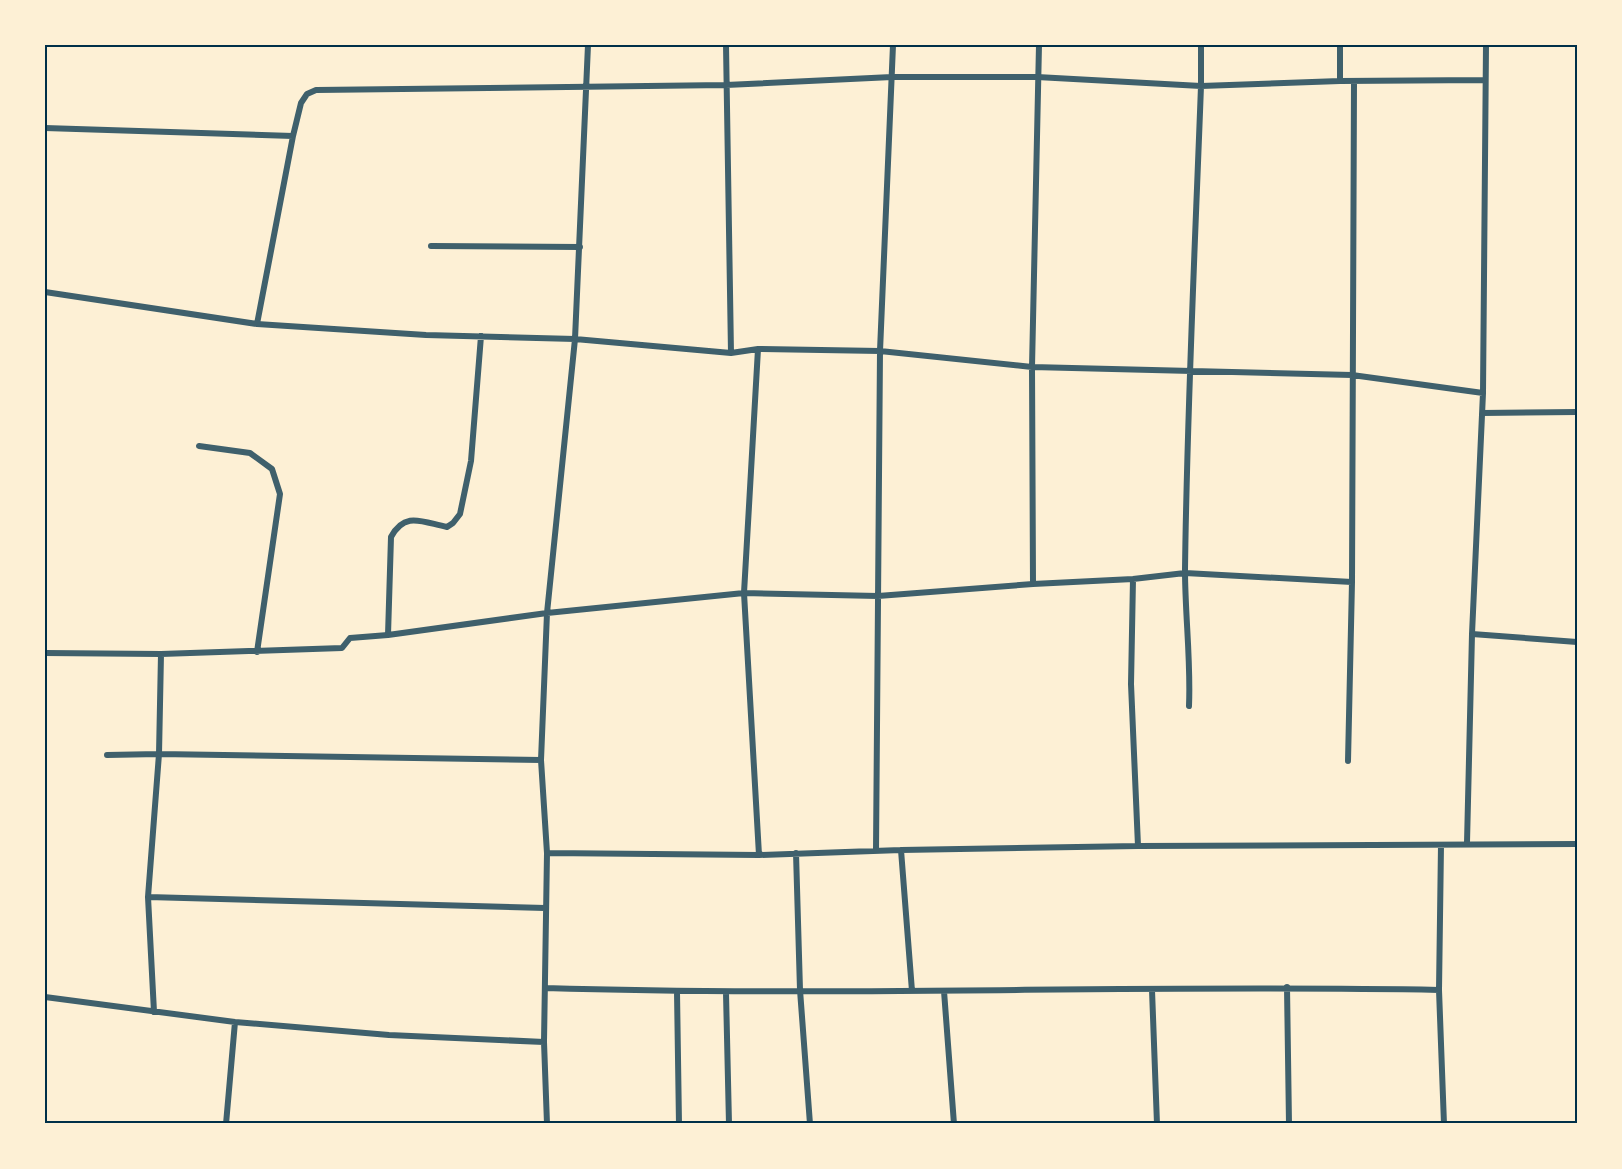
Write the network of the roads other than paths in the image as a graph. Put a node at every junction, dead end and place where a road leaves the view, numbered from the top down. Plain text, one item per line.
1 (588, 45) edge
2 (726, 45) edge
3 (893, 45) edge
4 (1039, 45) edge
5 (1201, 45) edge
6 (1340, 45) edge
7 (1486, 45) edge
8 (892, 77) junction
9 (1037, 77) junction
10 (1485, 80) junction
11 (1340, 81) junction
12 (1354, 81) junction
13 (726, 85) junction
14 (1201, 86) junction
15 (587, 87) junction
16 (45, 128) edge
17 (293, 136) junction
18 (431, 246) dead end
19 (580, 247) junction
20 (45, 292) edge
21 (257, 324) junction
22 (481, 336) junction
23 (575, 339) junction
24 (758, 349) junction
25 (880, 351) junction
26 (731, 353) junction
27 (1032, 367) junction
28 (1190, 370) junction
29 (1352, 375) junction
30 (1483, 393) junction
31 (1577, 412) edge
32 (1482, 413) junction
33 (199, 446) dead end
34 (1185, 573) junction
35 (1133, 579) junction
36 (1352, 582) junction
37 (1033, 584) junction
38 (744, 593) junction
39 (878, 596) junction
40 (547, 612) junction
41 (1472, 634) junction
42 (388, 635) junction
43 (1577, 642) edge
44 (257, 652) junction
45 (45, 653) edge
46 (161, 654) junction
47 (1189, 706) dead end
48 (159, 754) junction
49 (107, 755) dead end
50 (541, 760) junction
51 (1348, 761) dead end
52 (1467, 843) junction
53 (1577, 844) edge
54 (1441, 845) junction
55 (1138, 846) junction
56 (901, 850) junction
57 (876, 851) junction
58 (547, 853) junction
59 (796, 853) junction
60 (759, 855) junction
61 (148, 897) junction
62 (545, 908) junction
63 (1287, 987) junction
64 (545, 988) junction
65 (800, 990) junction
66 (1152, 990) junction
67 (1439, 990) junction
68 (912, 991) junction
69 (944, 991) junction
70 (677, 992) junction
71 (726, 993) junction
72 (45, 997) edge
73 (154, 1012) junction
74 (235, 1022) junction
75 (544, 1042) junction
76 (226, 1124) edge
77 (547, 1124) edge
78 (679, 1124) edge
79 (729, 1124) edge
80 (810, 1124) edge
81 (954, 1124) edge
82 (1157, 1124) edge
83 (1290, 1124) edge
84 (1444, 1124) edge

1 - 15 street
2 - 13 street
3 - 8 street
4 - 9 street
5 - 14 street
6 - 11 street
7 - 10 street
8 - 9 street
8 - 13 street
8 - 25 street
9 - 14 street
9 - 27 street
10 - 12 street
10 - 30 street
11 - 12 street
11 - 14 street
12 - 29 street
13 - 15 street
13 - 26 street
14 - 28 street
15 - 17 street
15 - 19 street
16 - 17 street
17 - 21 street
18 - 19 street
19 - 23 street
20 - 21 street
21 - 22 street
22 - 23 street
22 - 42 street
23 - 26 street
23 - 40 street
24 - 25 street
24 - 26 street
24 - 38 street
25 - 27 street
25 - 39 street
27 - 28 street
27 - 37 street
28 - 29 street
28 - 34 street
29 - 30 street
29 - 36 street
30 - 32 street
31 - 32 street
32 - 41 street
33 - 44 street
34 - 35 street
34 - 36 street
34 - 47 street
35 - 37 street
35 - 55 street
36 - 51 street
37 - 39 street
38 - 39 street
38 - 40 street
38 - 60 street
39 - 57 street
40 - 42 street
40 - 50 street
41 - 43 street
41 - 52 street
42 - 44 street
44 - 46 street
45 - 46 street
46 - 48 street
48 - 49 street
48 - 50 street
48 - 61 street
50 - 58 street
52 - 53 street
52 - 54 street
54 - 55 street
54 - 67 street
55 - 56 street
56 - 57 street
56 - 68 street
57 - 59 street
58 - 60 street
58 - 62 street
59 - 60 street
59 - 65 street
61 - 62 street
61 - 73 street
62 - 64 street
63 - 66 street
63 - 67 street
63 - 83 street
64 - 70 street
64 - 75 street
65 - 68 street
65 - 71 street
65 - 80 street
66 - 69 street
66 - 82 street
67 - 84 street
68 - 69 street
69 - 81 street
70 - 71 street
70 - 78 street
71 - 79 street
72 - 73 street
73 - 74 street
74 - 75 street
74 - 76 street
75 - 77 street

